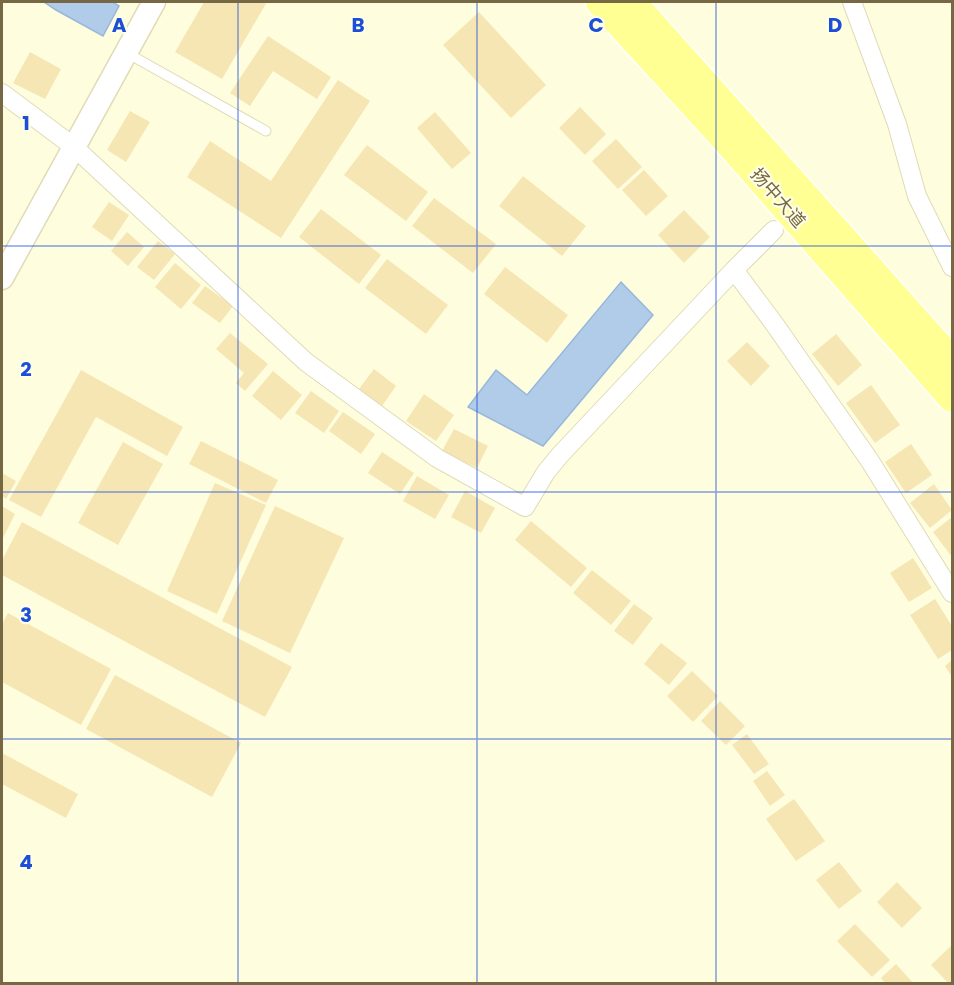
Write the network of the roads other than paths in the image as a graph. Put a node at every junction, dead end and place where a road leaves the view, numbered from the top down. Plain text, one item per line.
1 (154, 2) edge
2 (600, 2) edge
3 (632, 2) edge
4 (852, 2) edge
5 (126, 52) junction
6 (2, 93) edge
7 (266, 131) dead end
8 (74, 147) junction
9 (774, 230) dead end
10 (952, 267) edge
11 (734, 270) junction
12 (2, 278) edge
13 (945, 358) edge
14 (952, 398) edge
15 (952, 593) edge

1 - 5 street
2 - 13 main road, 扬中大道
3 - 13 main road, 扬中大道
4 - 10 street
5 - 7 lane
5 - 8 street
6 - 8 street
8 - 11 street
8 - 12 street
9 - 11 street
11 - 15 street
13 - 14 main road, 扬中大道

